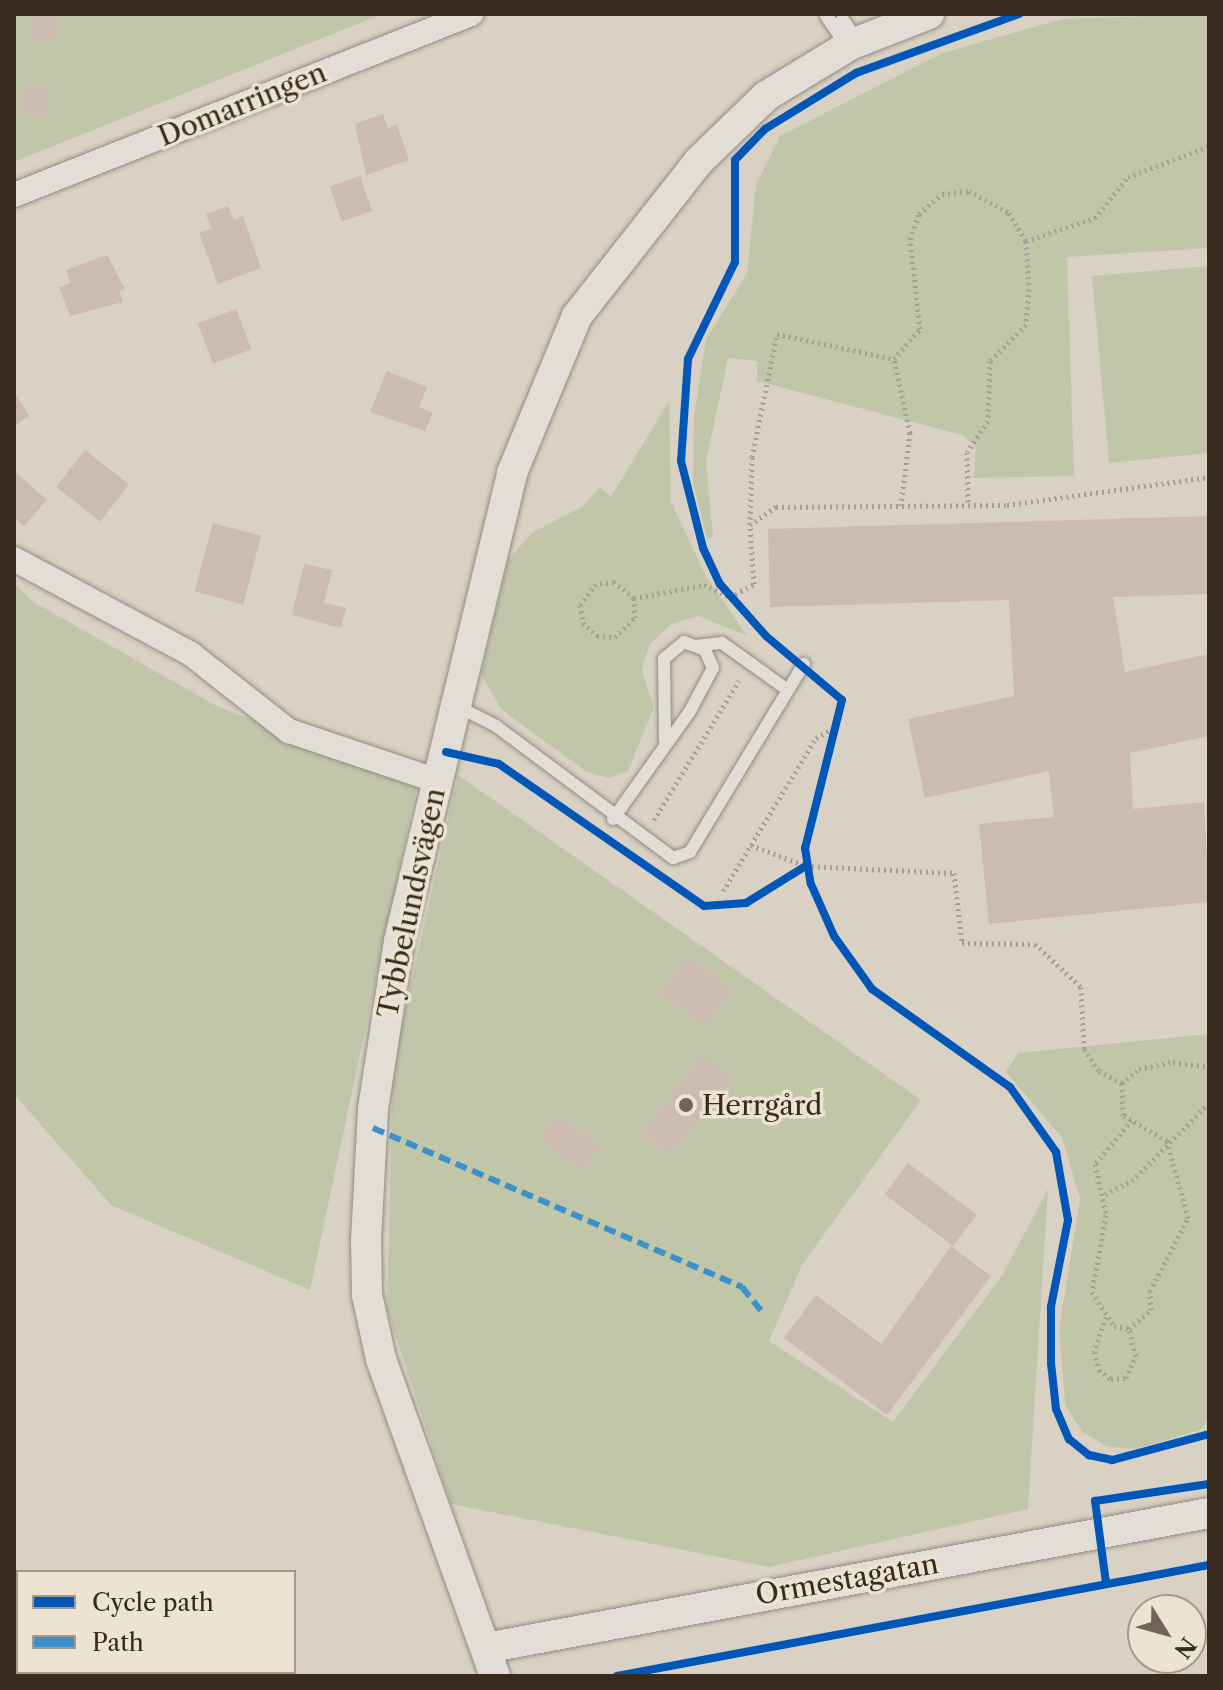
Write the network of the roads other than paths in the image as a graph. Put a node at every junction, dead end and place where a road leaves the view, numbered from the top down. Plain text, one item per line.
1 (471, 14) edge
2 (832, 14) edge
3 (929, 14) edge
4 (852, 44) junction
5 (14, 195) edge
6 (14, 559) edge
7 (696, 646) junction
8 (804, 664) dead end
9 (788, 690) junction
10 (459, 707) junction
11 (665, 741) junction
12 (438, 781) junction
13 (613, 819) junction
14 (1209, 1513) edge
15 (490, 1662) edge

1 - 5 street, Domarringen
2 - 4 street
3 - 4 street, Tybbelundsvägen
4 - 10 street, Tybbelundsvägen
6 - 12 street
7 - 9 lane
7 - 11 lane
7 - 11 lane
8 - 9 lane
9 - 13 lane
10 - 12 street, Tybbelundsvägen
10 - 13 lane
11 - 13 lane
12 - 15 street, Tybbelundsvägen
14 - 15 street, Ormestagatan

